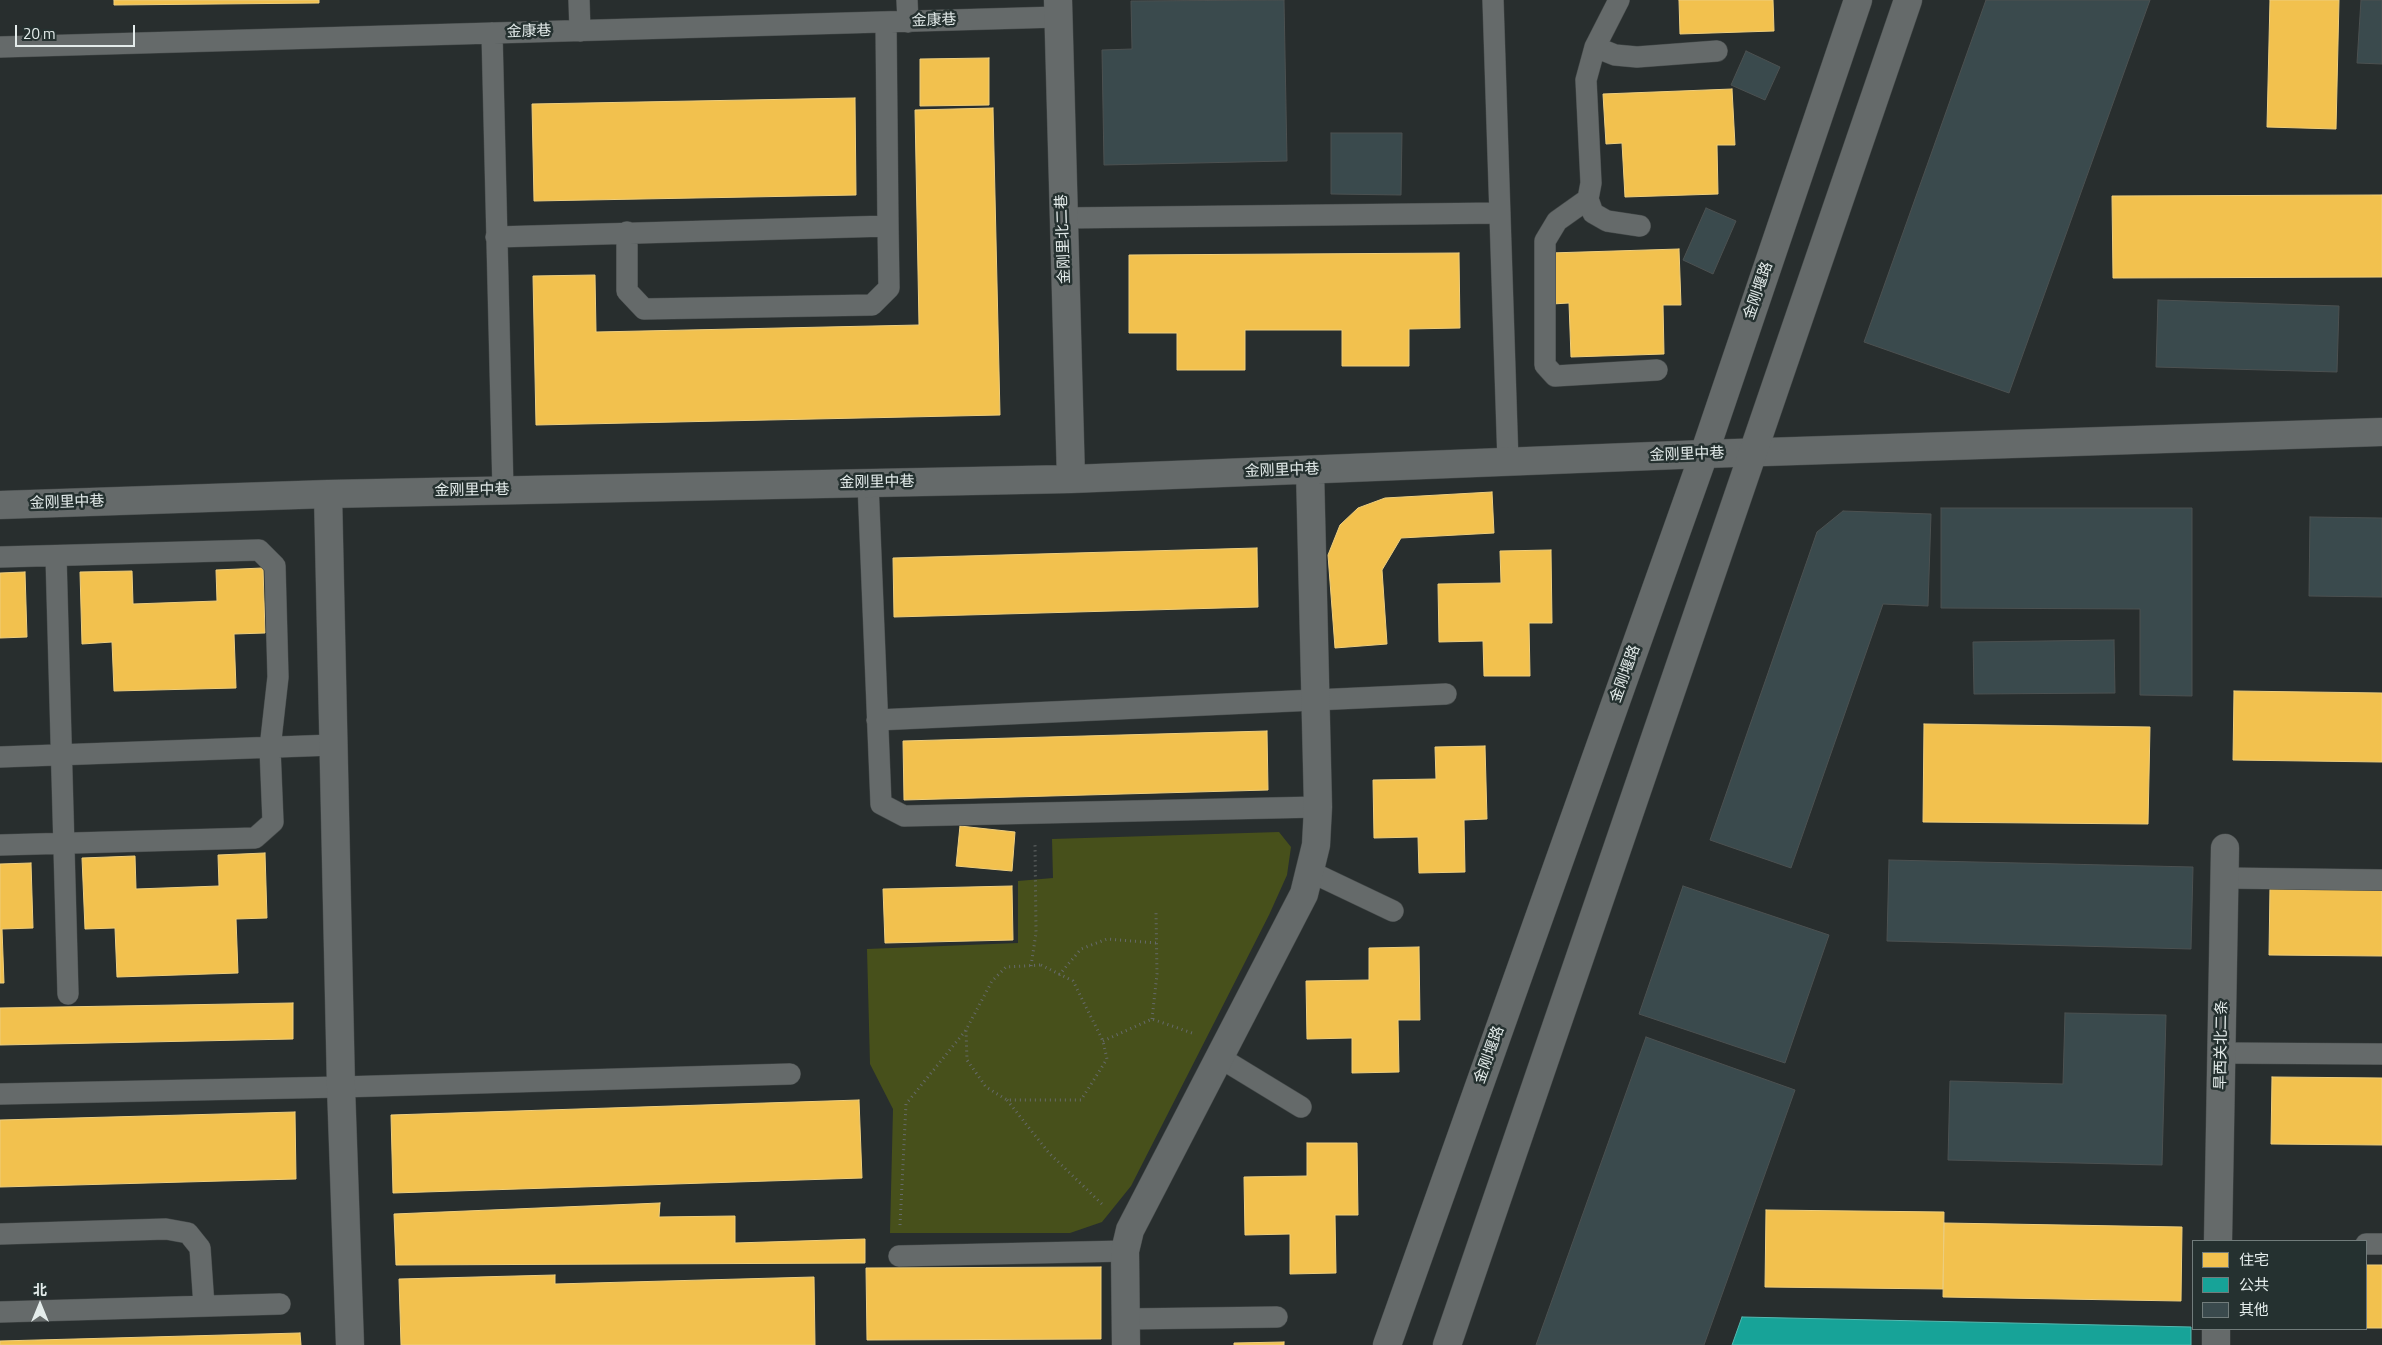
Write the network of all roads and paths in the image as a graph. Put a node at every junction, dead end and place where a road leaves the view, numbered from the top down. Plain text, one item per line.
1 (580, 0) edge
2 (907, 0) edge
3 (1494, 0) edge
4 (1619, 0) edge
5 (1858, 0) edge
6 (1908, 0) edge
7 (1058, 9) edge
8 (886, 22) junction
9 (908, 22) junction
10 (580, 31) junction
11 (492, 33) junction
12 (0, 47) edge
13 (1596, 47) junction
14 (1716, 51) dead end
15 (1588, 200) junction
16 (1500, 213) junction
17 (1064, 218) junction
18 (888, 226) junction
19 (1640, 226) dead end
20 (627, 232) junction
21 (496, 237) junction
22 (1657, 370) dead end
23 (2381, 432) dead end
24 (1754, 453) junction
25 (1704, 454) junction
26 (1508, 462) junction
27 (1310, 470) junction
28 (1071, 479) junction
29 (868, 483) junction
30 (503, 490) junction
31 (328, 494) junction
32 (0, 505) edge
33 (56, 556) junction
34 (0, 557) edge
35 (1446, 694) dead end
36 (1316, 700) junction
37 (878, 720) junction
38 (334, 745) junction
39 (270, 748) junction
40 (61, 754) junction
41 (0, 757) edge
42 (1318, 807) junction
43 (1034, 813) junction
44 (63, 844) junction
45 (0, 845) edge
46 (2225, 848) dead end
47 (1309, 870) junction
48 (2225, 878) junction
49 (2382, 880) edge
50 (1393, 911) dead end
51 (1156, 912) dead end
52 (1156, 943) junction
53 (1031, 966) junction
54 (1059, 975) junction
55 (68, 994) dead end
56 (1152, 1019) junction
57 (966, 1030) junction
58 (1103, 1041) junction
59 (1222, 1051) junction
60 (2222, 1053) junction
61 (2382, 1054) edge
62 (790, 1074) dead end
63 (341, 1087) junction
64 (0, 1094) edge
65 (1007, 1100) junction
66 (1301, 1107) dead end
67 (0, 1234) edge
68 (2218, 1240) edge
69 (1128, 1241) junction
70 (2367, 1244) edge
71 (2382, 1244) edge
72 (899, 1256) joint
73 (280, 1304) dead end
74 (204, 1306) junction
75 (0, 1312) edge
76 (1277, 1317) dead end
77 (2216, 1330) edge
78 (1126, 1332) edge
79 (350, 1345) edge
80 (1387, 1345) edge
81 (1447, 1345) edge
82 (2216, 1345) edge

1 - 10 lane
2 - 9 lane
3 - 16 lane
4 - 13 lane
5 - 25 street, 金刚堰路
6 - 24 street
7 - 9 lane, 金康巷
7 - 17 street, 金刚里北二巷
8 - 9 lane, 金康巷
8 - 10 lane, 金康巷
8 - 18 lane
10 - 11 lane, 金康巷
11 - 12 lane, 金康巷
11 - 21 lane
13 - 14 lane
13 - 15 lane
15 - 19 lane
15 - 22 lane
16 - 17 lane
16 - 26 lane
17 - 28 street, 金刚里北二巷
18 - 20 lane
18 - 20 lane
20 - 21 lane
21 - 30 lane
23 - 24 street, 金刚里中巷
24 - 25 street, 金刚里中巷
24 - 81 street
25 - 26 street, 金刚里中巷
25 - 80 street, 金刚堰路
26 - 27 street, 金刚里中巷
27 - 28 street, 金刚里中巷
27 - 36 street
28 - 29 street, 金刚里中巷
29 - 30 street, 金刚里中巷
29 - 37 lane
30 - 31 street, 金刚里中巷
31 - 32 street, 金刚里中巷
31 - 38 street
33 - 34 lane
33 - 39 lane
33 - 40 lane
35 - 36 lane
36 - 37 lane
36 - 42 street
37 - 43 lane
38 - 39 lane
38 - 63 street
39 - 40 lane
39 - 44 lane
40 - 41 lane
40 - 44 lane
42 - 43 lane
42 - 47 street
43 - 53 path
44 - 45 lane
44 - 55 lane
46 - 48 street, 旱西关北二条
47 - 50 lane
47 - 59 street
48 - 49 lane
48 - 60 street, 旱西关北二条
51 - 52 path
52 - 54 path
52 - 56 path
53 - 54 path
53 - 57 path
54 - 58 path
56 - 58 path
56 - 59 path
57 - 65 path
57 - 72 path
58 - 65 path
59 - 66 lane
59 - 69 street
60 - 61 lane
60 - 68 street, 旱西关北二条
62 - 63 lane
63 - 64 lane
63 - 79 street
65 - 69 path
67 - 74 lane
69 - 72 lane
69 - 78 street
70 - 71 lane
73 - 74 lane
74 - 75 lane
76 - 78 lane
77 - 82 street

